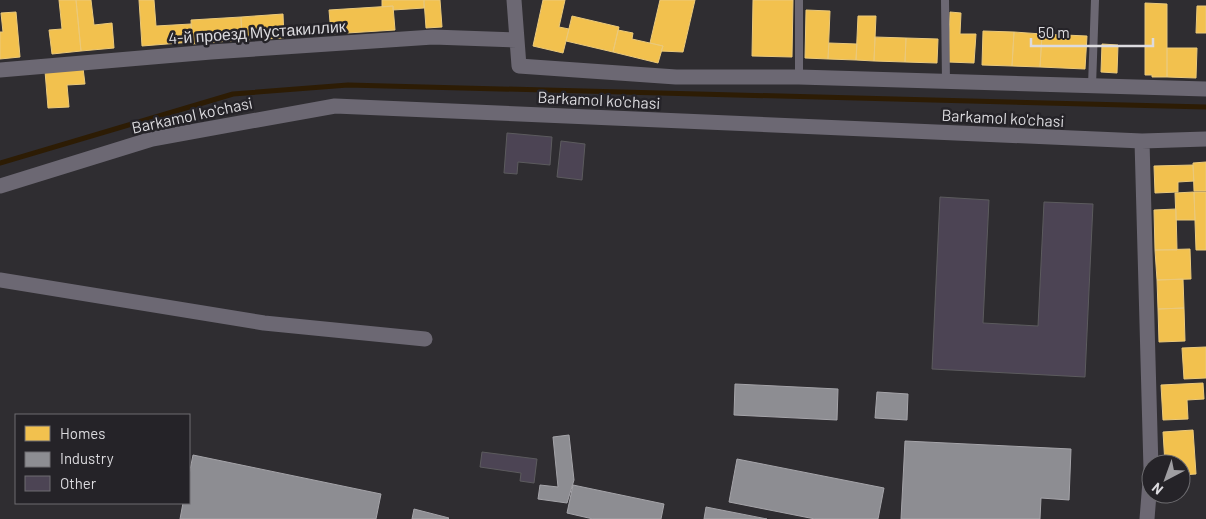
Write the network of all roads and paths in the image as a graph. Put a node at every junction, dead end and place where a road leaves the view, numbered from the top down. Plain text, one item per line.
1 (514, 0) edge
2 (799, 0) edge
3 (945, 0) edge
4 (1095, 0) edge
5 (517, 40) junction
6 (0, 70) edge
7 (798, 77) junction
8 (946, 82) junction
9 (1092, 86) junction
10 (1206, 89) edge
11 (1206, 139) edge
12 (1142, 141) junction
13 (0, 186) edge
14 (0, 280) edge
15 (425, 339) dead end
16 (1147, 519) edge

1 - 5 street
2 - 7 lane
3 - 8 lane
4 - 9 lane
5 - 6 street, 4-й проезд Мустакиллик
5 - 7 street
7 - 8 street
8 - 9 street
9 - 10 street
11 - 12 street, Barkamol ko'chasi
12 - 13 street, Barkamol ko'chasi
12 - 16 street
14 - 15 street

